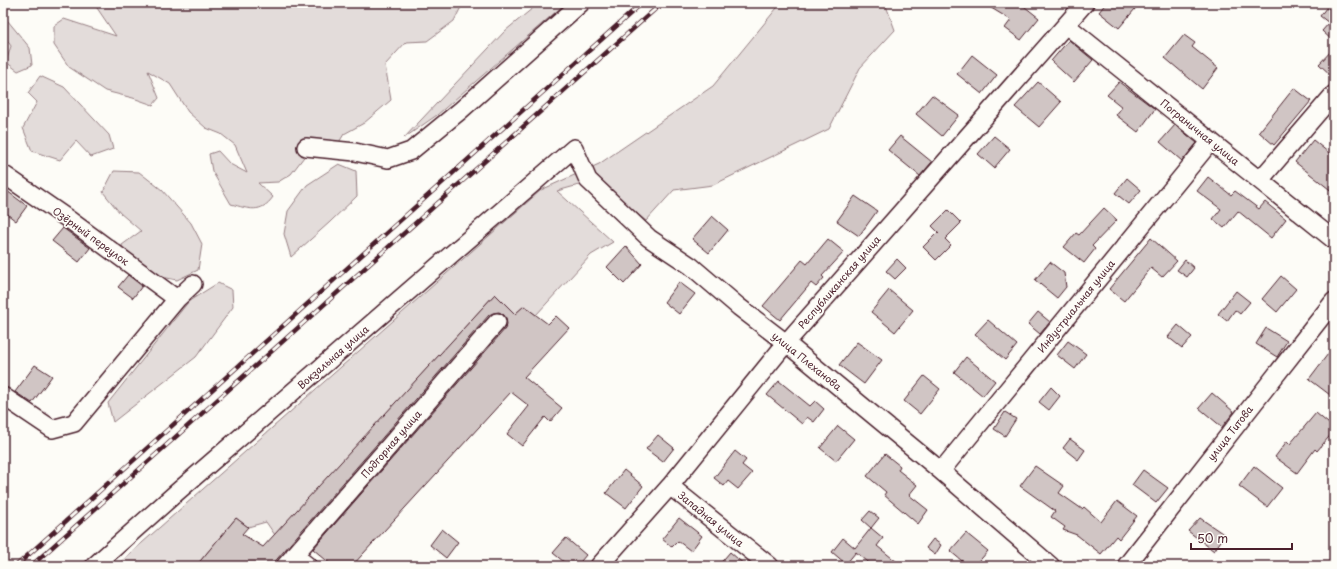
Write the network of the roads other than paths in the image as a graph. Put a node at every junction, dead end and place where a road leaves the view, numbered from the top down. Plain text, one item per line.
1 (581, 3) edge
2 (1085, 3) edge
3 (1066, 25) junction
4 (1334, 94) edge
5 (1211, 141) junction
6 (306, 147) dead end
7 (574, 148) joint
8 (3, 174) edge
9 (1260, 180) junction
10 (1334, 240) edge
11 (193, 284) dead end
12 (177, 299) junction
13 (1334, 301) edge
14 (497, 322) dead end
15 (786, 343) junction
16 (3, 396) edge
17 (941, 471) junction
18 (670, 486) junction
19 (290, 560) edge
20 (94, 566) edge
21 (308, 566) edge
22 (599, 566) edge
23 (770, 566) edge
24 (1051, 566) edge
25 (1126, 566) edge

1 - 6 street
2 - 3 street, Республиканская улица
3 - 5 street, Пограничная улица
3 - 15 street, Республиканская улица
4 - 9 street
5 - 9 street, Пограничная улица
5 - 17 street, Индустриальная улица
7 - 15 street, улица Плеханова
7 - 20 street, Вокзальная улица
8 - 12 street, Озёрный переулок
9 - 10 street, Пограничная улица
11 - 12 street
12 - 16 street
13 - 25 street, улица Титова
14 - 19 street, Подгорная улица
15 - 17 street, улица Плеханова
15 - 18 street, Республиканская улица
17 - 24 street, улица Плеханова
18 - 22 street, Республиканская улица
18 - 23 street, Западная улица
19 - 21 street

